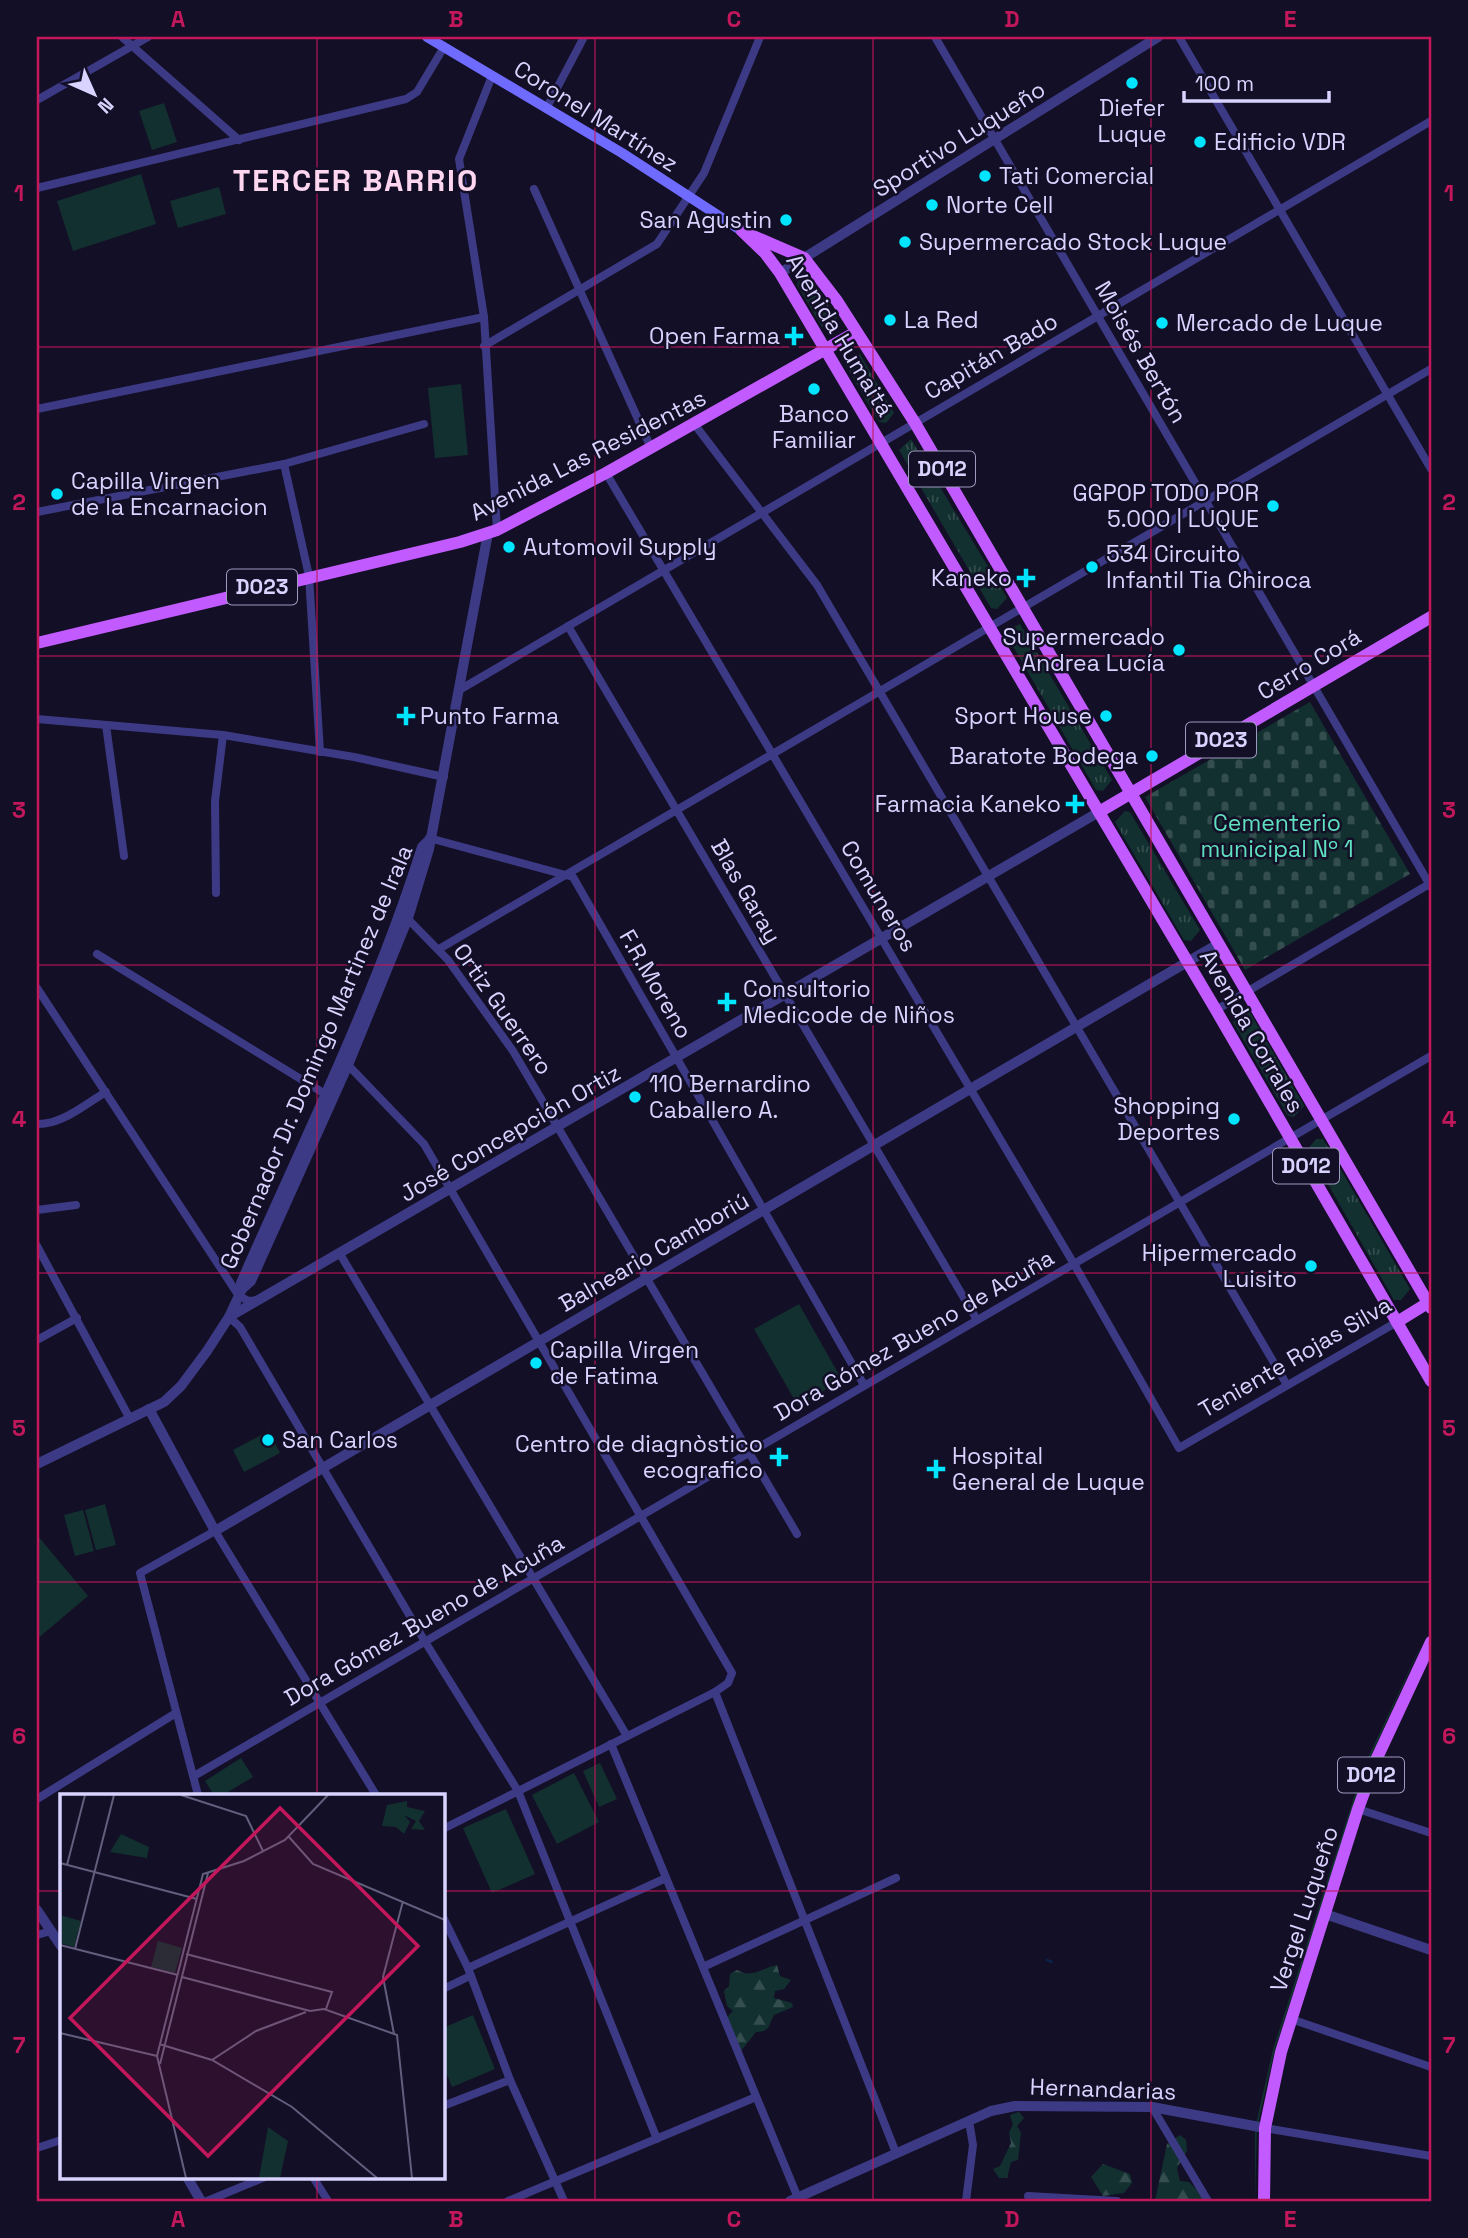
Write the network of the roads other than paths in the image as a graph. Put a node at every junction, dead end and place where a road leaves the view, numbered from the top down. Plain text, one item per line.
1 (122, 37) edge
2 (148, 37) edge
3 (428, 37) edge
4 (584, 37) edge
5 (760, 37) edge
6 (935, 37) edge
7 (1158, 37) edge
8 (1179, 37) edge
9 (134, 46) junction
10 (444, 47) junction
11 (492, 76) junction
12 (37, 100) edge
13 (546, 109) junction
14 (1431, 121) edge
15 (995, 139) junction
16 (239, 140) junction
17 (37, 188) edge
18 (534, 189) dead end
19 (687, 197) junction
20 (1280, 209) junction
21 (742, 232) junction
22 (804, 258) junction
23 (780, 274) junction
24 (579, 288) junction
25 (1098, 316) junction
26 (484, 317) junction
27 (856, 332) junction
28 (484, 346) junction
29 (825, 351) junction
30 (1431, 369) edge
31 (1388, 394) junction
32 (37, 410) edge
33 (915, 423) junction
34 (424, 424) dead end
35 (695, 425) junction
36 (881, 443) junction
37 (651, 448) junction
38 (284, 464) junction
39 (1431, 469) edge
40 (606, 473) junction
41 (1205, 501) junction
42 (37, 512) edge
43 (762, 512) junction
44 (493, 531) junction
45 (664, 570) junction
46 (309, 576) junction
47 (1023, 607) junction
48 (1431, 617) edge
49 (568, 626) junction
50 (989, 627) junction
51 (37, 643) edge
52 (1312, 686) junction
53 (461, 689) junction
54 (878, 692) junction
55 (37, 719) edge
56 (106, 725) junction
57 (223, 735) junction
58 (320, 752) junction
59 (772, 754) junction
60 (444, 777) junction
61 (1130, 794) junction
62 (677, 810) junction
63 (1098, 812) junction
64 (429, 840) junction
65 (124, 856) dead end
66 (567, 874) junction
67 (986, 877) junction
68 (1431, 885) edge
69 (216, 893) dead end
70 (404, 915) junction
71 (881, 939) junction
72 (1218, 944) junction
73 (439, 949) junction
74 (97, 954) dead end
75 (1188, 962) junction
76 (37, 988) edge
77 (1246, 992) junction
78 (785, 995) junction
79 (1216, 1010) junction
80 (1075, 1028) junction
81 (1431, 1056) edge
82 (676, 1058) junction
83 (348, 1065) junction
84 (970, 1089) junction
85 (106, 1092) junction
86 (330, 1096) junction
87 (1323, 1120) junction
88 (37, 1124) edge
89 (557, 1128) junction
90 (1291, 1139) junction
91 (874, 1146) junction
92 (450, 1190) junction
93 (1179, 1203) junction
94 (76, 1205) dead end
95 (37, 1210) edge
96 (764, 1210) junction
97 (37, 1246) edge
98 (340, 1254) junction
99 (1074, 1264) junction
100 (646, 1279) junction
101 (240, 1293) junction
102 (262, 1299) junction
103 (1430, 1304) edge
104 (229, 1317) junction
105 (77, 1318) junction
106 (977, 1320) junction
107 (1396, 1322) junction
108 (37, 1340) edge
109 (538, 1341) junction
110 (1431, 1381) edge
111 (864, 1385) junction
112 (1287, 1385) junction
113 (431, 1405) junction
114 (149, 1409) junction
115 (130, 1419) junction
116 (1179, 1448) joint
117 (750, 1454) junction
118 (37, 1464) edge
119 (322, 1469) junction
120 (639, 1517) junction
121 (215, 1531) junction
122 (797, 1534) dead end
123 (535, 1577) junction
124 (425, 1642) junction
125 (1431, 1642) edge
126 (715, 1692) junction
127 (320, 1703) junction
128 (176, 1713) junction
129 (627, 1736) junction
130 (611, 1744) junction
131 (194, 1776) junction
132 (518, 1791) junction
133 (198, 1794) edge
134 (375, 1794) edge
135 (37, 1799) edge
136 (1358, 1809) junction
137 (444, 1828) edge
138 (1431, 1833) edge
139 (666, 1878) junction
140 (896, 1878) dead end
141 (37, 1910) edge
142 (1325, 1914) junction
143 (444, 1919) edge
144 (569, 1921) junction
145 (803, 1921) junction
146 (51, 1931) junction
147 (37, 1935) edge
148 (60, 1944) edge
149 (1431, 1950) edge
150 (703, 1967) junction
151 (469, 1972) junction
152 (444, 1988) edge
153 (1291, 2019) junction
154 (1431, 2067) edge
155 (510, 2080) junction
156 (756, 2097) junction
157 (444, 2106) edge
158 (1153, 2107) junction
159 (969, 2121) junction
160 (1265, 2128) junction
161 (657, 2139) junction
162 (60, 2140) edge
163 (37, 2148) edge
164 (896, 2153) junction
165 (1431, 2156) edge
166 (188, 2178) edge
167 (263, 2178) edge
168 (314, 2178) edge
169 (555, 2182) junction
170 (1028, 2196) dead end
171 (794, 2199) edge
172 (201, 2201) edge
173 (207, 2201) edge
174 (328, 2201) edge
175 (508, 2201) edge
176 (564, 2201) edge
177 (966, 2201) edge
178 (1117, 2201) edge
179 (1208, 2201) edge
180 (1264, 2201) edge

1 - 9 street
2 - 9 street
3 - 10 main road, Coronel Martínez / D012
4 - 13 street
5 - 19 street
6 - 15 street, Moisés Bertón
7 - 15 street, Sportivo Luqueño
8 - 20 street
9 - 12 street
9 - 16 street
10 - 11 main road, Coronel Martínez / D012
10 - 16 street
11 - 13 main road, Coronel Martínez / D012
11 - 26 street
13 - 19 main road, Coronel Martínez / D012
14 - 20 street, Capitán Bado
15 - 22 street, Sportivo Luqueño
15 - 25 street, Moisés Bertón
16 - 17 street
18 - 24 street
19 - 21 main road, Coronel Martínez / D012
19 - 24 street
20 - 25 street, Capitán Bado
20 - 31 street
21 - 22 main road, Avenida Humaitá / D012
21 - 23 main road, Avenida Humaitá / D012
22 - 23 street, Sportivo Luqueño
22 - 27 main road, Avenida Humaitá / D012
23 - 29 main road, Avenida Humaitá / D012
24 - 28 street
24 - 37 street
25 - 33 street, Capitán Bado
25 - 41 street, Moisés Bertón
26 - 28 street
26 - 32 street
27 - 29 main road, Avenida Las Residentas / D023
27 - 33 main road, Avenida Humaitá / D012
28 - 44 street
29 - 35 main road, Avenida Las Residentas / D023
29 - 36 main road, Avenida Humaitá / D012
30 - 31 street
31 - 39 street
31 - 41 street
33 - 36 street, Capitán Bado
33 - 47 main road, Avenida Humaitá / D012
34 - 38 street
35 - 37 main road, Avenida Las Residentas / D023
35 - 43 street
36 - 43 street, Capitán Bado
36 - 50 main road, Avenida Humaitá / D012
37 - 40 main road, Avenida Las Residentas / D023
38 - 42 street
38 - 46 street
40 - 44 main road, Avenida Las Residentas / D023
40 - 45 street, Comuneros
41 - 47 street
41 - 52 street, Moisés Bertón
43 - 45 street, Capitán Bado
43 - 54 street
44 - 46 main road, Avenida Las Residentas / D023
44 - 53 street, Gobernador Dr. Domingo Martinez de Irala
45 - 49 street, Capitán Bado
45 - 59 street, Comuneros
46 - 51 main road, Avenida Las Residentas / D023
46 - 58 street
47 - 50 street
47 - 61 main road, Avenida Humaitá / D012
48 - 52 main road, Cerro Corá / D023
49 - 53 street, Capitán Bado
49 - 62 street, Blas Garay
50 - 54 street
50 - 63 main road, Avenida Humaitá / D012
52 - 61 main road, Cerro Corá / D023
52 - 68 street, Moisés Bertón
53 - 60 street, Gobernador Dr. Domingo Martinez de Irala
54 - 59 street
54 - 67 street
55 - 56 street
56 - 57 street
56 - 65 street
57 - 58 street
57 - 69 street
58 - 60 street
59 - 62 street
59 - 71 street, Comuneros
60 - 64 street, Gobernador Dr. Domingo Martinez de Irala
61 - 63 main road, Cerro Corá / D023
61 - 72 main road, Avenida Corrales / D012
62 - 66 street
62 - 78 street, Blas Garay
63 - 67 street, José Concepción Ortiz
63 - 75 main road, Avenida Corrales / D012
64 - 66 street
64 - 70 street, Gobernador Dr. Domingo Martinez de Irala
66 - 73 street
66 - 82 street, F.R.Moreno
67 - 71 street, José Concepción Ortiz
67 - 80 street
68 - 77 street
70 - 73 street, Ortiz Guerrero
70 - 83 street, Gobernador Dr. Domingo Martinez de Irala
70 - 86 street, Gobernador Dr. Domingo Martinez de Irala
71 - 78 street, José Concepción Ortiz
71 - 84 street, Comuneros
72 - 75 street, Balneario Camboriú
72 - 77 main road, Avenida Corrales / D012
73 - 89 street, Ortiz Guerrero
74 - 86 street
75 - 79 main road, Avenida Corrales / D012
75 - 80 street, Balneario Camboriú
76 - 85 street
77 - 79 street
77 - 87 main road, Avenida Corrales / D012
78 - 82 street, José Concepción Ortiz
78 - 91 street, Blas Garay
79 - 90 main road, Avenida Corrales / D012
80 - 84 street, Balneario Camboriú
80 - 93 street
81 - 87 street, Dora Gómez Bueno de Acuña
82 - 89 street, José Concepción Ortiz
82 - 96 street, F.R.Moreno
83 - 86 street, Gobernador Dr. Domingo Martinez de Irala
83 - 92 street
84 - 91 street, Balneario Camboriú
84 - 99 street, Comuneros
85 - 88 street
85 - 101 street
86 - 101 street, Gobernador Dr. Domingo Martinez de Irala
87 - 90 street, Dora Gómez Bueno de Acuña
87 - 103 main road, Avenida Corrales / D012
89 - 92 street, José Concepción Ortiz
89 - 100 street, Ortiz Guerrero
90 - 93 street, Dora Gómez Bueno de Acuña
90 - 107 main road, Avenida Corrales / D012
91 - 96 street, Balneario Camboriú
91 - 106 street, Blas Garay
92 - 98 street, José Concepción Ortiz
92 - 109 street
93 - 99 street, Dora Gómez Bueno de Acuña
93 - 112 street
94 - 95 street
96 - 100 street, Balneario Camboriú
96 - 111 street, F.R.Moreno
97 - 105 street
98 - 102 street, José Concepción Ortiz
98 - 113 street
99 - 106 street, Dora Gómez Bueno de Acuña
99 - 116 street, Comuneros
100 - 109 street, Balneario Camboriú
100 - 117 street, Ortiz Guerrero
101 - 102 street
101 - 104 street, Gobernador Dr. Domingo Martinez de Irala
102 - 104 street, José Concepción Ortiz
103 - 107 main road, Teniente Rojas Silva
104 - 114 street, José Concepción Ortiz
104 - 119 street
105 - 108 street
105 - 115 street
106 - 111 street, Dora Gómez Bueno de Acuña
107 - 110 main road, Avenida Corrales / D012
107 - 112 street, Teniente Rojas Silva
109 - 113 street, Balneario Camboriú
109 - 120 street
111 - 117 street, Dora Gómez Bueno de Acuña
112 - 116 street, Teniente Rojas Silva
113 - 119 street, Balneario Camboriú
113 - 123 street
114 - 115 street, José Concepción Ortiz
114 - 121 street
115 - 118 street, José Concepción Ortiz
117 - 120 street, Dora Gómez Bueno de Acuña
117 - 122 street, Ortiz Guerrero
119 - 121 street, Balneario Camboriú
119 - 124 street
120 - 123 street, Dora Gómez Bueno de Acuña
120 - 126 street
121 - 127 street
121 - 128 street, Balneario Camboriú
123 - 124 street, Dora Gómez Bueno de Acuña
123 - 129 street
124 - 127 street, Dora Gómez Bueno de Acuña
124 - 132 street
125 - 136 main road, Vergel Luqueño / D012
126 - 129 street
126 - 145 street
127 - 131 street, Dora Gómez Bueno de Acuña
127 - 134 street
128 - 131 street
128 - 135 street
129 - 130 street
130 - 132 street
130 - 139 street
131 - 133 street
132 - 137 street
132 - 144 street
136 - 138 street
136 - 142 main road, Vergel Luqueño / D012
139 - 144 street
139 - 150 street
140 - 145 street
141 - 146 street
142 - 149 street
142 - 153 main road, Vergel Luqueño / D012
143 - 151 street
144 - 151 street
144 - 161 street
145 - 150 street
145 - 164 street
146 - 147 street
146 - 148 street
150 - 156 street
151 - 152 street
151 - 155 street
153 - 154 street
153 - 160 main road, Vergel Luqueño / D012
155 - 157 street
155 - 169 street
156 - 161 street
156 - 171 street
158 - 159 street, Hernandarias
158 - 160 street, Hernandarias
158 - 179 street
159 - 164 street, Hernandarias
159 - 177 street
160 - 165 street, Hernandarias
160 - 180 main road, Vergel Luqueño / D012
161 - 169 street
162 - 163 street
164 - 171 street, Hernandarias
166 - 172 street
167 - 173 street
168 - 174 street
169 - 175 street
169 - 176 street
170 - 178 street

